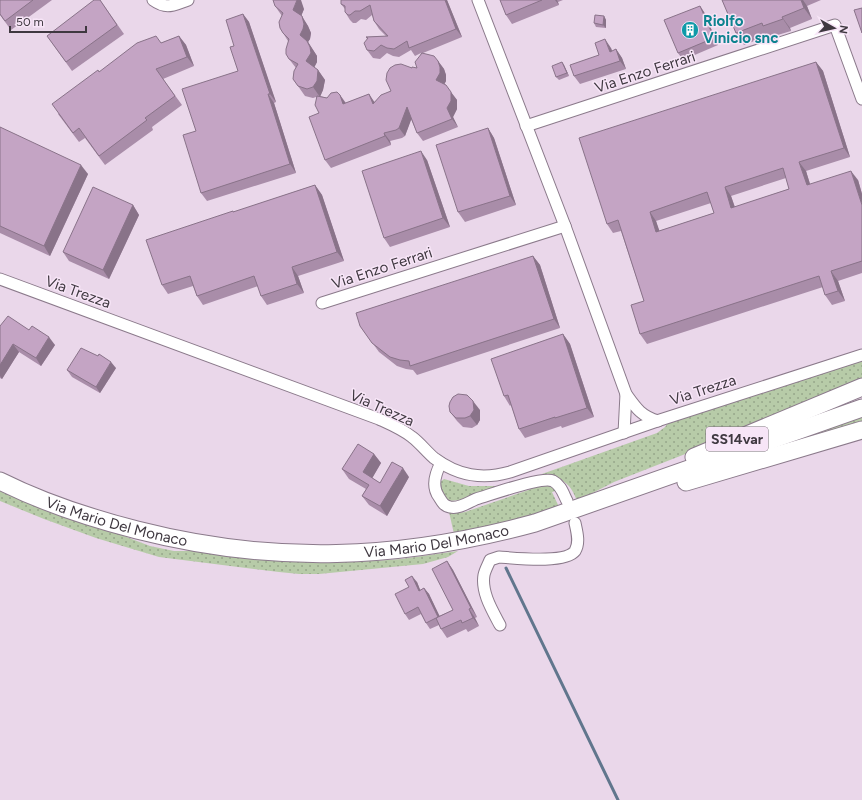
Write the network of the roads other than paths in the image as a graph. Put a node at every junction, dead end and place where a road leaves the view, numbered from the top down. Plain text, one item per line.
1 (153, 0) edge
2 (188, 0) edge
3 (478, 0) edge
4 (862, 99) edge
5 (526, 126) junction
6 (565, 226) junction
7 (0, 278) edge
8 (322, 303) dead end
9 (862, 355) edge
10 (862, 387) edge
11 (626, 394) junction
12 (635, 406) junction
13 (862, 408) edge
14 (625, 416) junction
15 (658, 421) junction
16 (636, 429) junction
17 (862, 430) edge
18 (624, 433) junction
19 (441, 463) junction
20 (0, 481) edge
21 (615, 496) junction
22 (567, 500) dead end
23 (575, 523) dead end
24 (500, 625) dead end

1 - 2 street
3 - 5 street
4 - 5 street, Via Enzo Ferrari
5 - 6 street
6 - 8 street, Via Enzo Ferrari
6 - 11 street
7 - 19 street, Via Trezza
9 - 15 street, Via Trezza
10 - 21 highway, SS14var
11 - 12 street
11 - 14 street
12 - 15 street
12 - 16 street
13 - 21 highway, Via Mario Del Monaco
14 - 16 street
14 - 18 street
15 - 16 street, Via Trezza
16 - 18 street, Via Trezza
17 - 21 highway, SS14var
18 - 19 street, Via Trezza
19 - 22 street
20 - 21 highway, Via Mario Del Monaco
23 - 24 street

